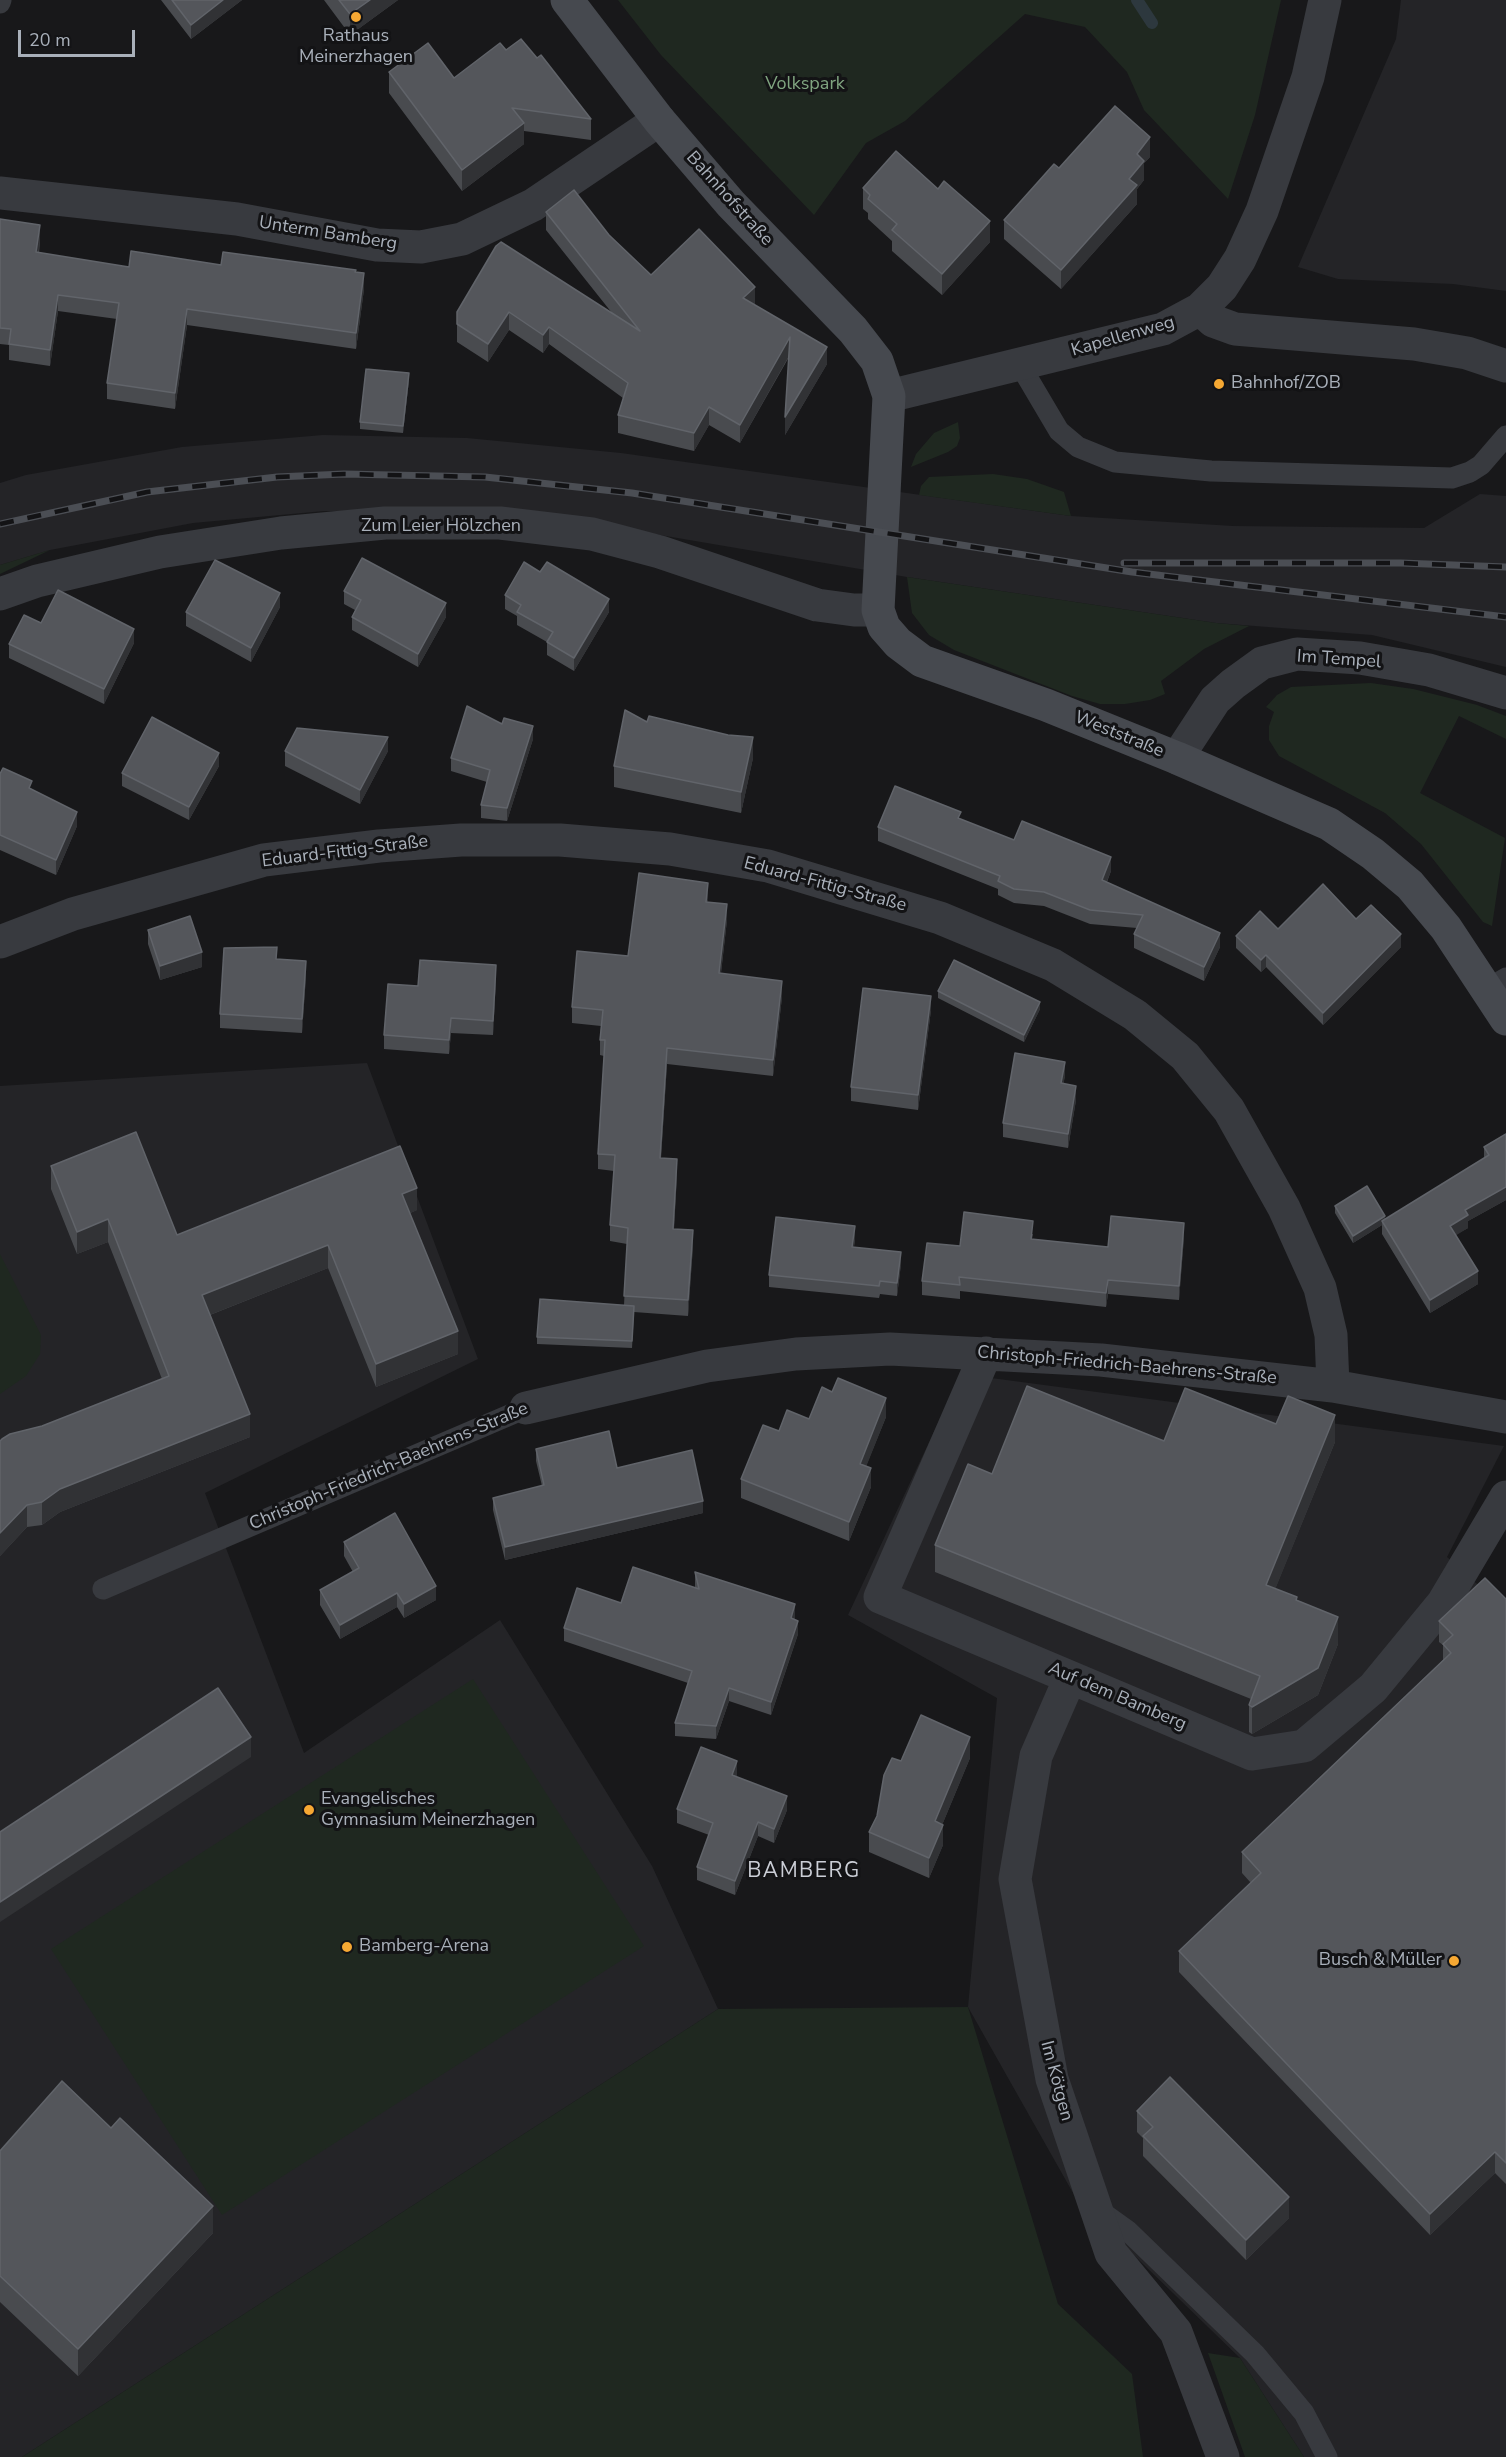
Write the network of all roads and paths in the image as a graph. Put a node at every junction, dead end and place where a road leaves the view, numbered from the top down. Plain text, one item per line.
1 (567, 0) edge
2 (1325, 0) edge
3 (659, 120) junction
4 (0, 193) edge
5 (1200, 309) junction
6 (1020, 365) junction
7 (1506, 366) edge
8 (889, 396) junction
9 (1506, 436) edge
10 (0, 594) edge
11 (878, 610) junction
12 (1506, 693) edge
13 (1177, 758) junction
14 (0, 942) edge
15 (1497, 983) edge
16 (1506, 1019) edge
17 (986, 1353) junction
18 (1333, 1386) junction
19 (526, 1408) joint
20 (1506, 1417) edge
21 (1506, 1497) edge
22 (103, 1589) dead end
23 (1070, 1678) junction
24 (1095, 2208) junction
25 (1223, 2457) edge
26 (1327, 2457) edge

1 - 3 main road, Bahnhofstraße
2 - 5 street, Kapellenweg
3 - 4 street, Unterm Bamberg
3 - 8 main road, Bahnhofstraße
5 - 6 street, Kapellenweg
5 - 7 street
6 - 8 street, Kapellenweg
6 - 9 lane
8 - 11 main road
10 - 11 street, Zum Leier Hölzchen
11 - 13 main road, Weststraße
12 - 13 street, Im Tempel
13 - 15 main road, Weststraße
14 - 18 street, Eduard-Fittig-Straße
15 - 16 main road, Weststraße
17 - 18 street, Christoph-Friedrich-Baehrens-Straße
17 - 19 street, Christoph-Friedrich-Baehrens-Straße
17 - 23 street, Auf dem Bamberg
18 - 20 street, Christoph-Friedrich-Baehrens-Straße
19 - 22 lane, Christoph-Friedrich-Baehrens-Straße
21 - 23 street, Auf dem Bamberg
23 - 24 street, Im Kötgen
24 - 25 street, Im Kötgen
24 - 26 lane

